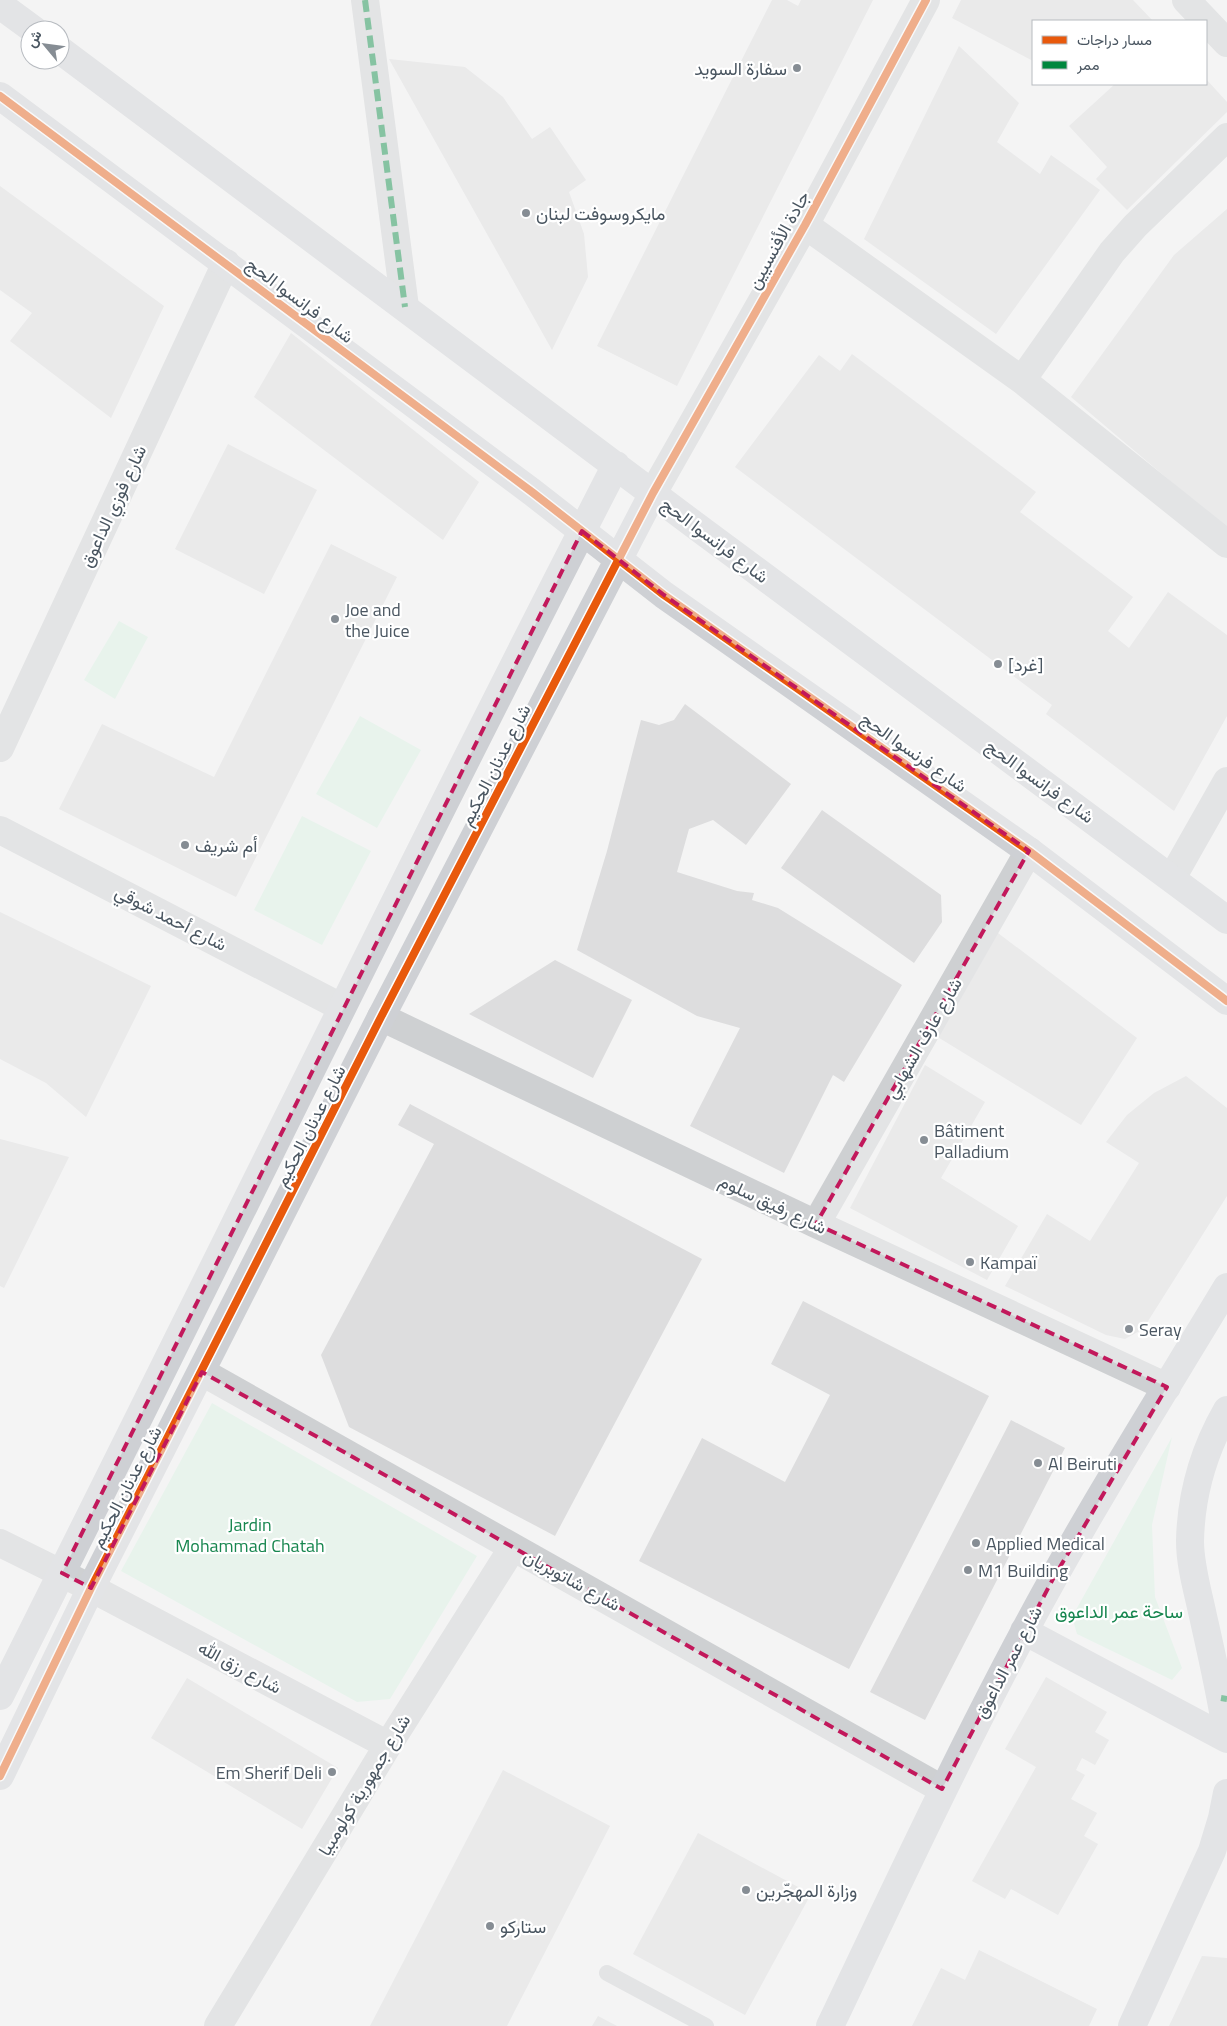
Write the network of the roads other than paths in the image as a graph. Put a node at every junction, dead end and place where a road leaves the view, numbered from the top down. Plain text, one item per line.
1 (365, 0) edge
2 (926, 0) edge
3 (1186, 0) edge
4 (0, 5) edge
5 (20, 20) edge
6 (1205, 20) edge
7 (1207, 22) edge
8 (1227, 43) edge
9 (70, 57) edge
10 (0, 96) edge
11 (1227, 136) edge
12 (805, 225) junction
13 (226, 263) junction
14 (405, 308) junction
15 (1022, 380) junction
16 (616, 465) junction
17 (653, 493) junction
18 (582, 530) junction
19 (1227, 544) edge
20 (618, 559) junction
21 (0, 748) edge
22 (1227, 781) edge
23 (0, 830) edge
24 (1029, 851) junction
25 (1172, 878) junction
26 (1227, 920) edge
27 (1227, 1000) edge
28 (341, 1007) junction
29 (381, 1017) junction
30 (816, 1224) junction
31 (1227, 1286) edge
32 (202, 1372) junction
33 (1167, 1387) junction
34 (1227, 1410) edge
35 (0, 1542) edge
36 (513, 1547) junction
37 (62, 1573) junction
38 (91, 1588) junction
39 (1024, 1631) junction
40 (0, 1696) edge
41 (1224, 1698) edge
42 (1227, 1737) edge
43 (388, 1745) junction
44 (0, 1776) edge
45 (942, 1789) junction
46 (1227, 1793) edge
47 (607, 1973) dead end
48 (218, 2026) edge
49 (706, 2026) edge
50 (830, 2026) edge
51 (1132, 2026) edge

1 - 14 street
2 - 12 street, جادة الأفنسيين
3 - 6 street
4 - 5 street
7 - 8 street
9 - 14 street, شارع فرانسوا الحج
10 - 13 street, شارع فرانسوا الحج
11 - 15 street
12 - 15 street
12 - 17 street, جادة الأفنسيين
13 - 18 street, شارع فرانسوا الحج
13 - 21 street, شارع فوزي الداعوق
14 - 16 street, شارع فرانسوا الحج
15 - 19 street
16 - 17 street, شارع فرانسوا الحج
16 - 18 street, شارع عدنان الحكيم
17 - 20 street, شارع عدنان الحكيم
17 - 25 street, شارع فرانسوا الحج
18 - 20 street, شارع فرنسوا الحج
18 - 28 street, شارع عدنان الحكيم
20 - 24 street, شارع فرنسوا الحج
20 - 29 street, شارع عدنان الحكيم
22 - 25 street
23 - 28 street, شارع أحمد شوقي
24 - 27 street, شارع فرنسوا الحج
24 - 30 street, شارع عارف الشهابي
25 - 26 street, شارع فرانسوا الحج
28 - 37 street, شارع عدنان الحكيم
29 - 30 street, شارع رفيق سلوم
29 - 32 street, شارع عدنان الحكيم
30 - 33 street, شارع رفيق سلوم
31 - 33 street, شارع عمر الداعوق
32 - 36 street, شارع شاتوبريان
32 - 38 street, شارع عدنان الحكيم
33 - 39 street, شارع عمر الداعوق
34 - 41 street
35 - 37 street, شارع رزق الله
36 - 43 street, شارع جمهورية كولومبيا
36 - 45 street, شارع شاتوبريان
37 - 38 street, شارع رزق الله
37 - 40 street, شارع عدنان الحكيم
38 - 43 street, شارع رزق الله
38 - 44 street, شارع عدنان الحكيم
39 - 42 street
39 - 45 street, شارع عمر الداعوق
41 - 42 street
43 - 48 street, شارع جمهورية كولومبيا
45 - 50 street, شارع عمر الداعوق
46 - 51 street
47 - 49 lane

